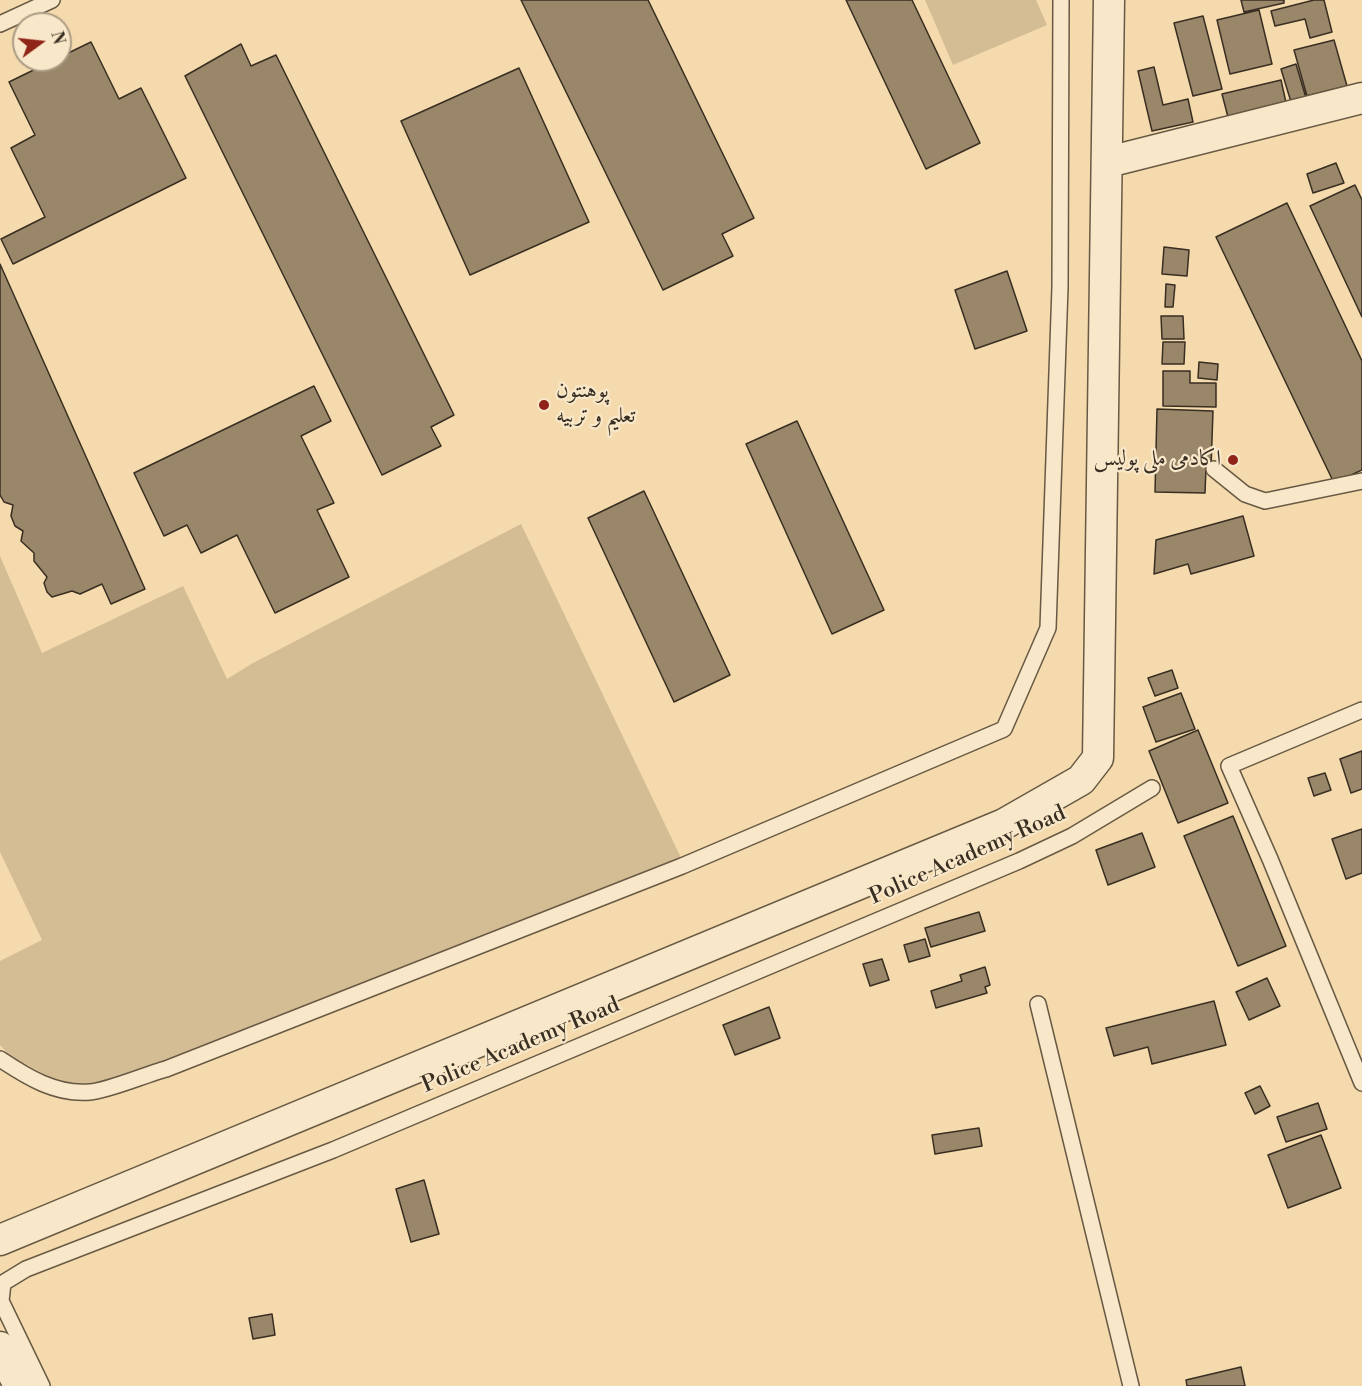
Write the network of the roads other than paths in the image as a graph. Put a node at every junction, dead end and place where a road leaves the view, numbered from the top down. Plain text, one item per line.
1 (52, 0) edge
2 (1061, 0) edge
3 (1109, 0) edge
4 (0, 24) edge
5 (1362, 98) edge
6 (1108, 162) junction
7 (1214, 469) dead end
8 (1362, 481) edge
9 (1362, 710) edge
10 (1152, 788) dead end
11 (1038, 1004) dead end
12 (0, 1059) edge
13 (1362, 1083) edge
14 (0, 1240) edge
15 (0, 1347) edge
16 (19, 1386) edge
17 (42, 1386) edge
18 (1131, 1386) edge

1 - 4 lane
2 - 12 lane
3 - 6 street
5 - 6 street
6 - 14 street
7 - 8 lane
9 - 13 lane
10 - 17 lane, Police Academy Road
11 - 18 lane
15 - 16 street

